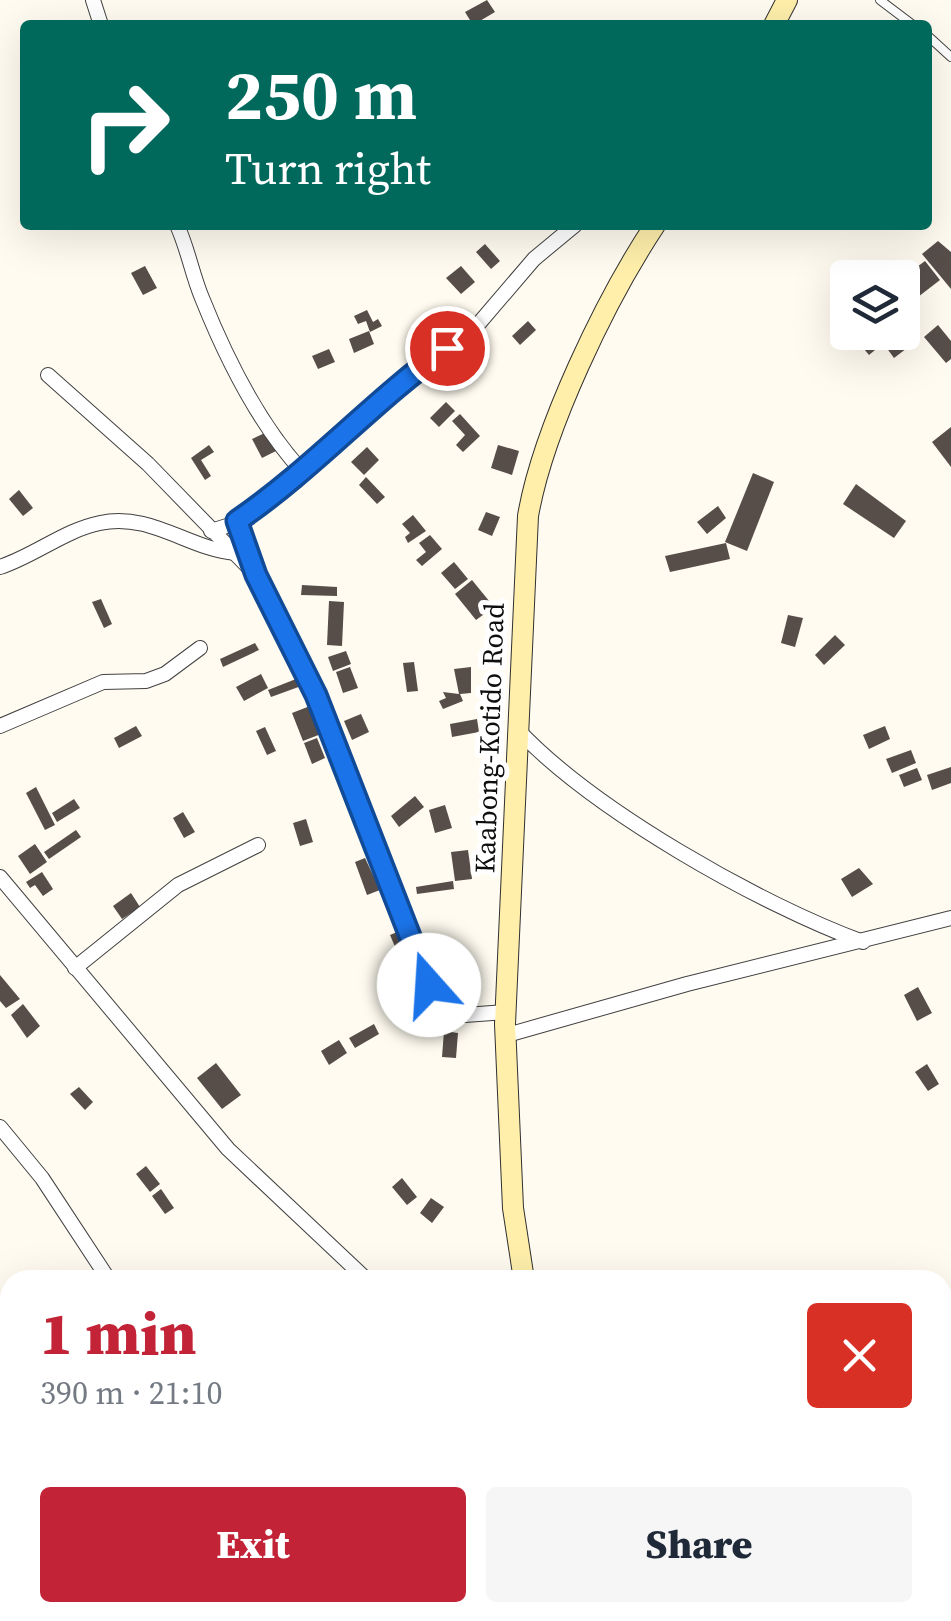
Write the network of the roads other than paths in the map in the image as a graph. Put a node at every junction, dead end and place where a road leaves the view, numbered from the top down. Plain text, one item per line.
1 (880, 0) edge
2 (906, 20) edge
3 (932, 40) edge
4 (951, 57) edge
5 (179, 230) edge
6 (570, 230) edge
7 (647, 230) edge
8 (48, 375) dead end
9 (302, 472) junction
10 (237, 521) junction
11 (212, 531) junction
12 (236, 553) junction
13 (0, 567) edge
14 (256, 575) junction
15 (200, 648) dead end
16 (0, 726) edge
17 (517, 729) junction
18 (258, 845) dead end
19 (0, 877) edge
20 (951, 918) edge
21 (864, 942) junction
22 (75, 968) junction
23 (506, 1012) junction
24 (507, 1035) junction
25 (0, 1128) edge
26 (102, 1270) edge
27 (356, 1270) edge
28 (522, 1270) edge

1 - 2 lane
3 - 4 lane
5 - 9 street
6 - 9 street
7 - 17 main road, Kaabong-Kotido Road
8 - 11 street
9 - 10 street
10 - 11 street
10 - 14 street
11 - 12 street
12 - 13 street
12 - 14 street
14 - 23 street
15 - 16 street
17 - 21 street
17 - 23 main road, Kaabong-Kotido Road
18 - 22 street
19 - 22 street
20 - 21 street
21 - 24 street
22 - 27 street
23 - 24 main road, Kaabong-Kotido Road
24 - 28 main road, Kaabong-Kotido Road
25 - 26 street

